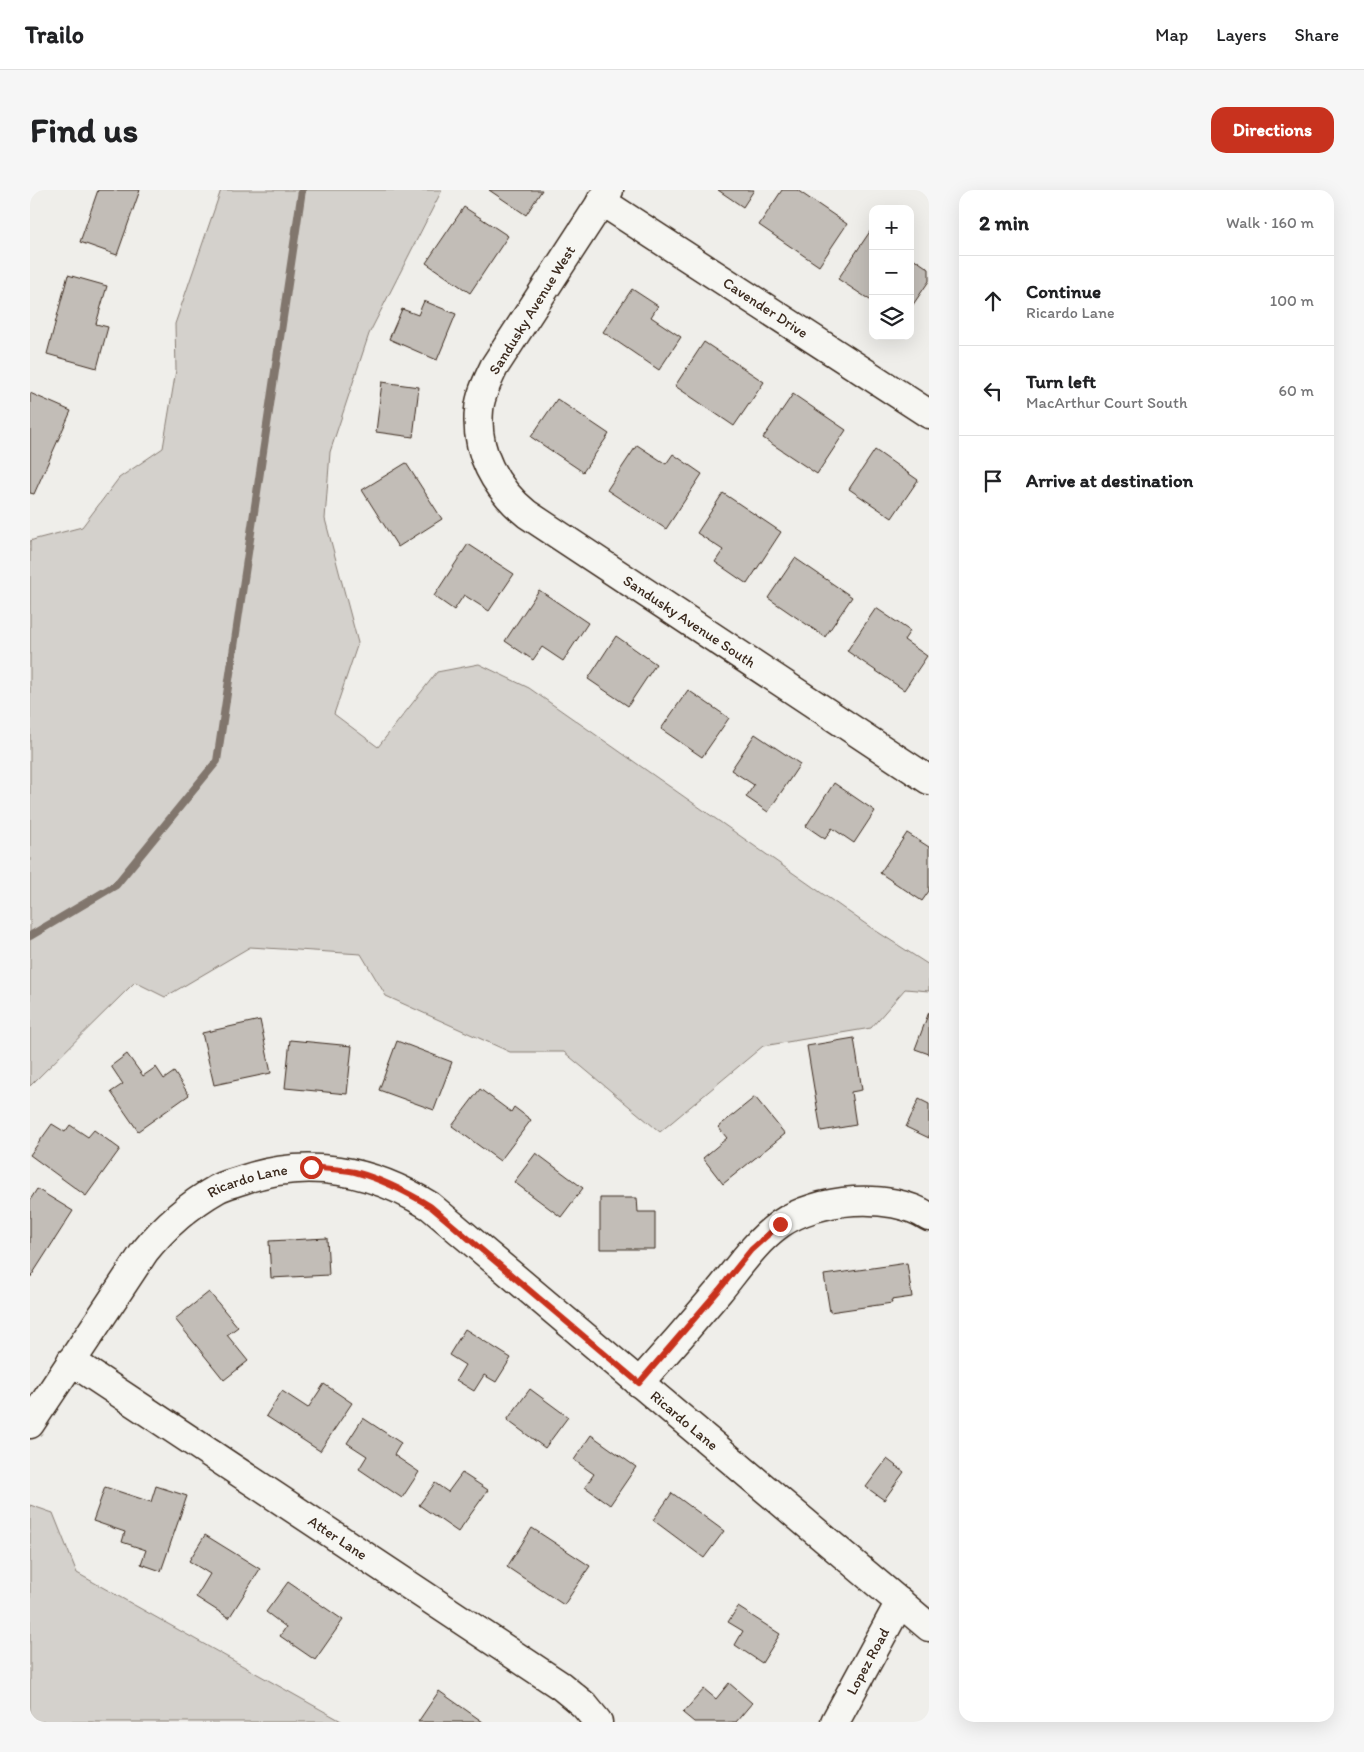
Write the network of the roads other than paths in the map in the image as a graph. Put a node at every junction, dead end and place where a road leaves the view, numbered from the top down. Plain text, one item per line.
1 (605, 196) edge
2 (929, 414) edge
3 (480, 439) joint
4 (929, 780) edge
5 (929, 1217) edge
6 (71, 1361) junction
7 (639, 1383) junction
8 (30, 1424) edge
9 (900, 1602) junction
10 (929, 1627) edge
11 (598, 1722) edge
12 (835, 1722) edge

1 - 2 street, Cavender Drive
1 - 3 street, Sandusky Avenue West
3 - 4 street, Sandusky Avenue South
5 - 7 street
6 - 7 street, Ricardo Lane
6 - 8 street, Ricardo Lane
6 - 11 street, Atter Lane
7 - 9 street, Ricardo Lane
9 - 10 street, Ricardo Lane
9 - 12 street, Lopez Road

